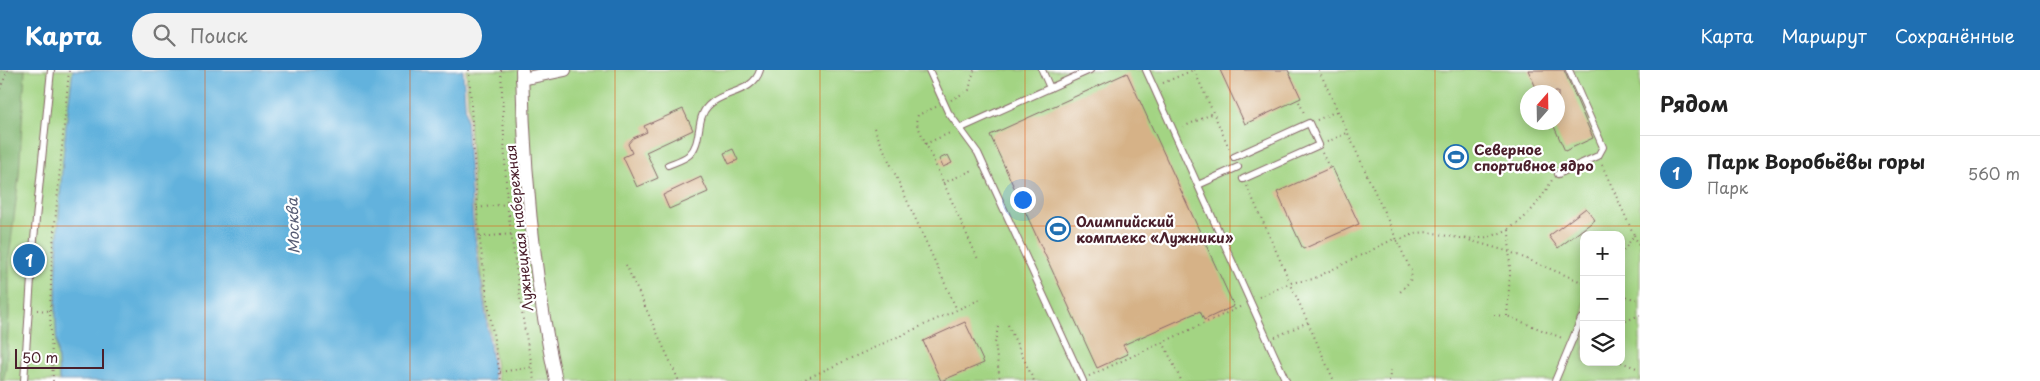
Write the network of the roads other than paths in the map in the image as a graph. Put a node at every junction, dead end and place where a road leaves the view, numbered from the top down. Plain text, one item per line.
1 (52, 70) edge
2 (565, 70) edge
3 (760, 70) edge
4 (929, 70) edge
5 (1042, 70) edge
6 (1090, 70) edge
7 (1146, 70) edge
8 (1569, 70) edge
9 (522, 74) edge
10 (1050, 88) junction
11 (961, 128) junction
12 (1234, 157) road end
13 (668, 165) dead end
14 (1238, 167) dead end
15 (1558, 174) road end
16 (1244, 179) road end
17 (1198, 185) junction
18 (1580, 321) edge
19 (1082, 380) edge
20 (24, 381) edge
21 (556, 381) edge
22 (1286, 381) edge
23 (1555, 381) edge

1 - 20 lane
2 - 9 street
3 - 13 lane
4 - 11 lane
5 - 10 lane
6 - 10 lane
7 - 17 lane
8 - 15 lane
9 - 21 street, Лужнецкая набережная
10 - 11 lane
11 - 19 lane
12 - 16 lane
14 - 17 lane
17 - 22 lane
18 - 23 lane

